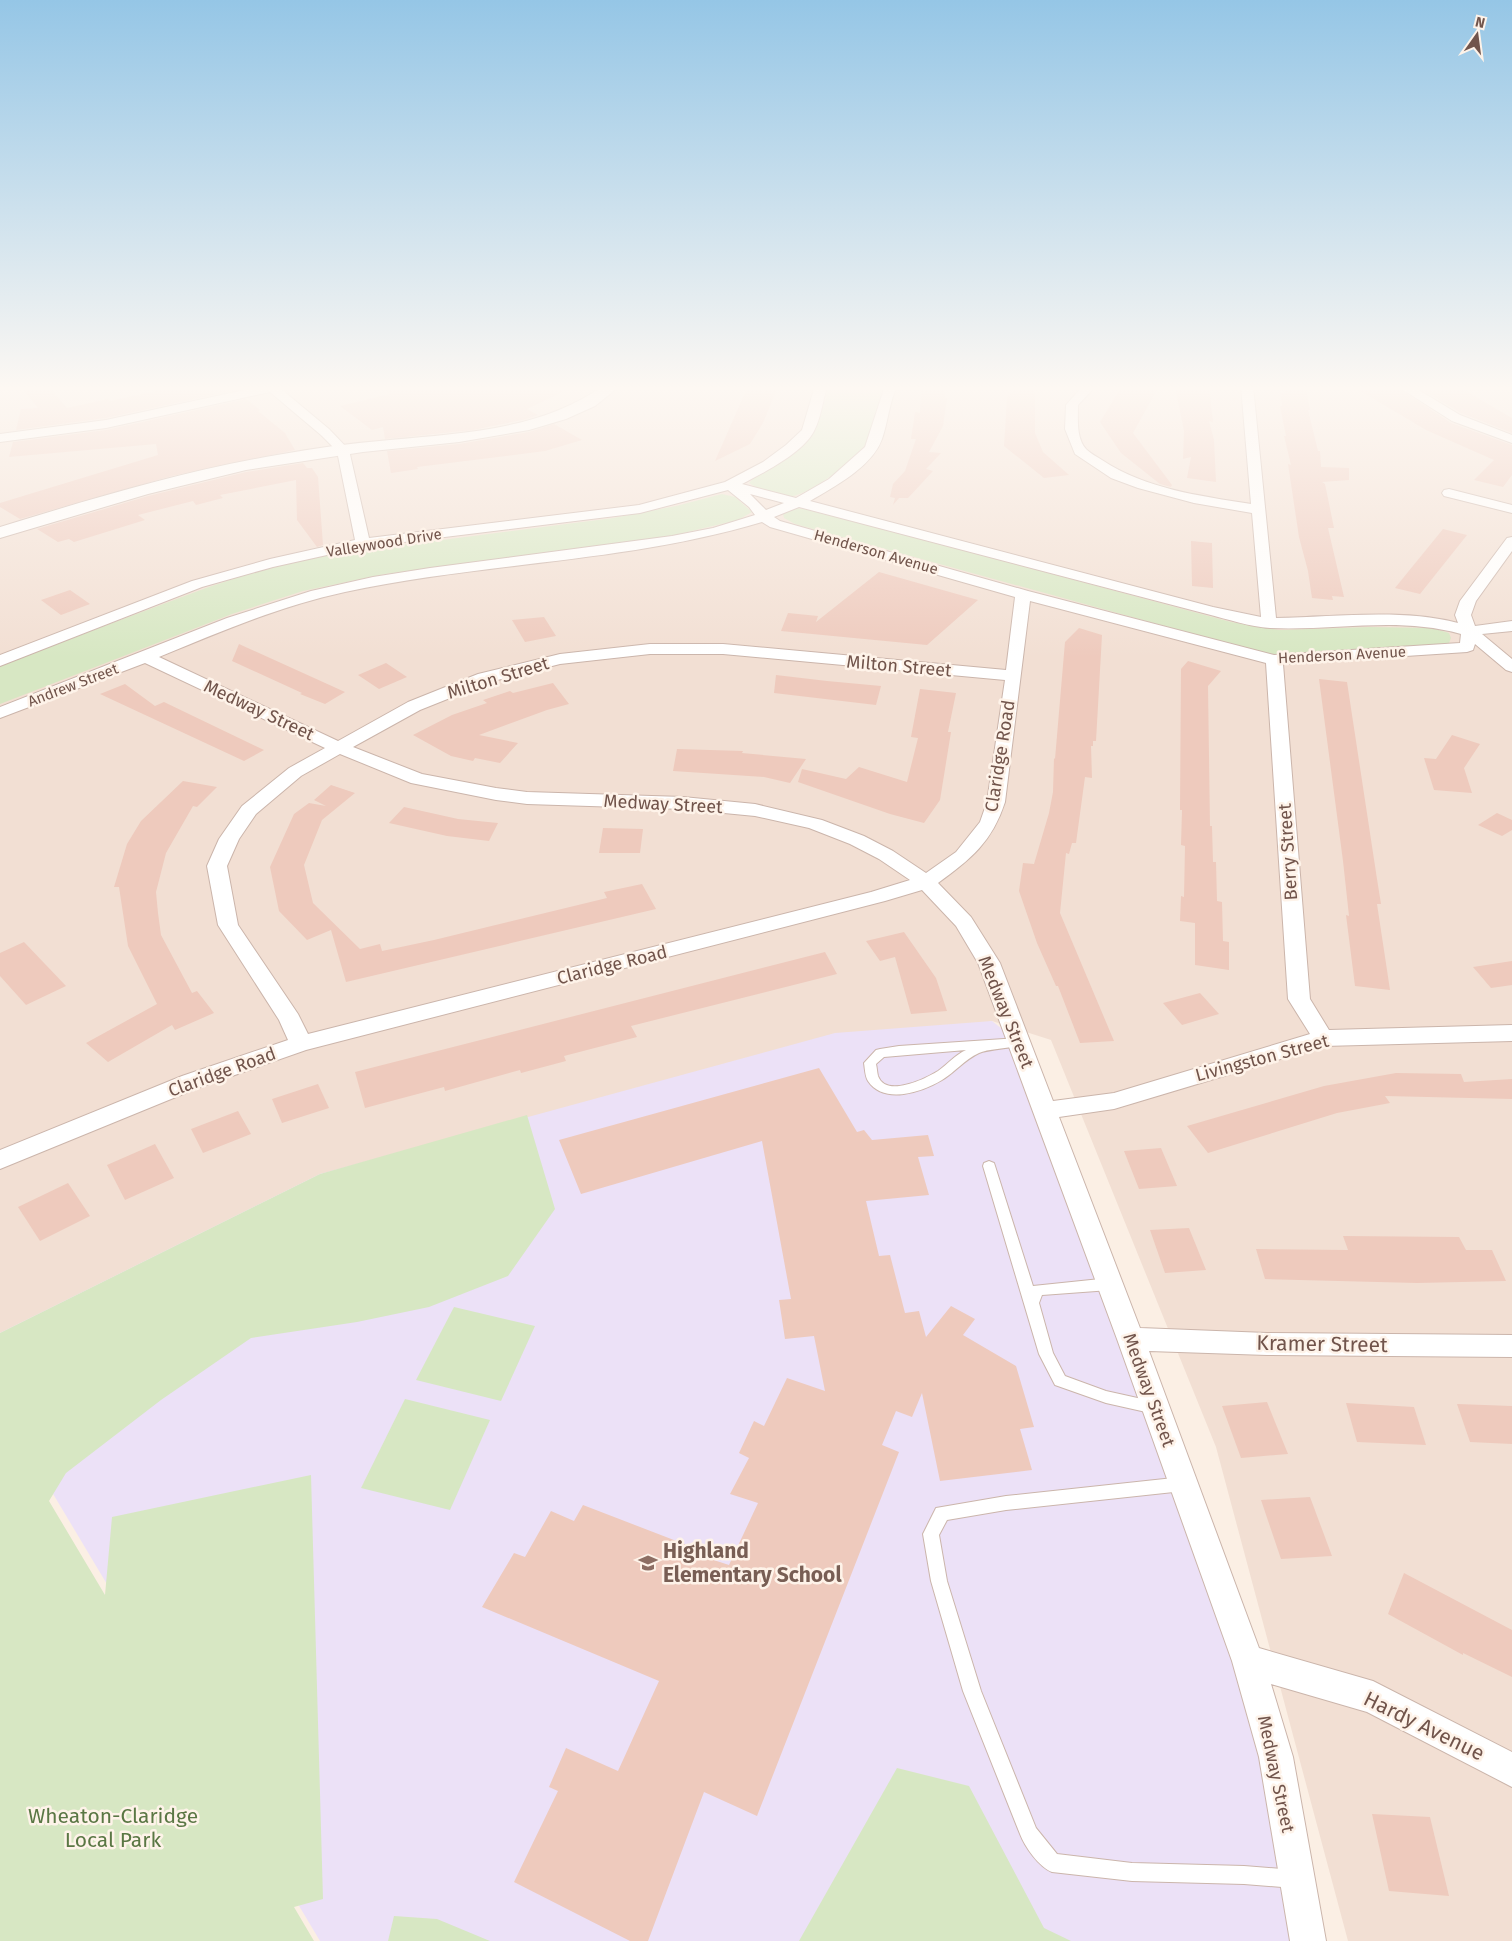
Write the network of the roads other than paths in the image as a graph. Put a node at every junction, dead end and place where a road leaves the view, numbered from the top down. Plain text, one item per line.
1 (197, 477) edge
2 (349, 477) edge
3 (746, 477) edge
4 (840, 477) edge
5 (1120, 477) edge
6 (1256, 477) edge
7 (730, 485) junction
8 (1449, 493) dead end
9 (798, 502) junction
10 (1512, 508) edge
11 (1259, 510) junction
12 (764, 517) junction
13 (0, 533) edge
14 (1512, 540) edge
15 (363, 543) junction
16 (1023, 594) junction
17 (1269, 623) junction
18 (1512, 626) edge
19 (1469, 631) junction
20 (146, 657) junction
21 (1274, 660) junction
22 (0, 661) edge
23 (1512, 667) edge
24 (1013, 676) junction
25 (0, 713) edge
26 (337, 747) junction
27 (926, 882) junction
28 (1512, 1033) edge
29 (1323, 1038) junction
30 (1020, 1043) junction
31 (301, 1044) junction
32 (990, 1044) junction
33 (1046, 1110) junction
34 (1, 1157) edge
35 (989, 1166) dead end
36 (1110, 1284) junction
37 (1032, 1303) junction
38 (1131, 1339) junction
39 (1512, 1346) edge
40 (1155, 1408) junction
41 (1183, 1484) junction
42 (1248, 1661) junction
43 (1512, 1770) edge
44 (1297, 1879) junction
45 (1308, 1941) edge

1 - 13 street
2 - 15 street
3 - 7 street, Valleywood Drive
4 - 9 street, Valleywood Drive
5 - 11 street
6 - 11 street
7 - 9 street, Henderson Avenue
7 - 12 street, Henderson Avenue
7 - 15 street, Valleywood Drive
8 - 10 street
9 - 12 street, Valleywood Drive
9 - 17 street, Henderson Avenue
11 - 17 street
12 - 16 street, Henderson Avenue
12 - 20 street, Valleywood Drive
14 - 19 street
15 - 22 street, Valleywood Drive
16 - 21 street, Henderson Avenue
16 - 24 street, Claridge Road
17 - 19 street, Henderson Avenue
18 - 19 street
19 - 21 street, Henderson Avenue
19 - 23 street, Henderson Avenue
20 - 25 street, Andrew Street
20 - 26 street, Medway Street
21 - 29 street, Berry Street
24 - 26 street, Milton Street
24 - 27 street, Claridge Road
26 - 27 street, Medway Street
26 - 31 street, Milton Street
27 - 30 street, Medway Street
27 - 31 street, Claridge Road
28 - 29 street, Livingston Street
29 - 33 street, Livingston Street
30 - 32 lane
30 - 33 street, Medway Street
31 - 34 street, Claridge Road
32 - 32 lane
33 - 36 street, Medway Street
35 - 37 lane
36 - 37 lane
36 - 38 street, Medway Street
37 - 40 lane
38 - 39 street, Kramer Street
38 - 40 street, Medway Street
40 - 41 street, Medway Street
41 - 42 street, Medway Street
41 - 44 lane
42 - 43 street, Hardy Avenue
42 - 44 street, Medway Street
44 - 45 street, Medway Street

